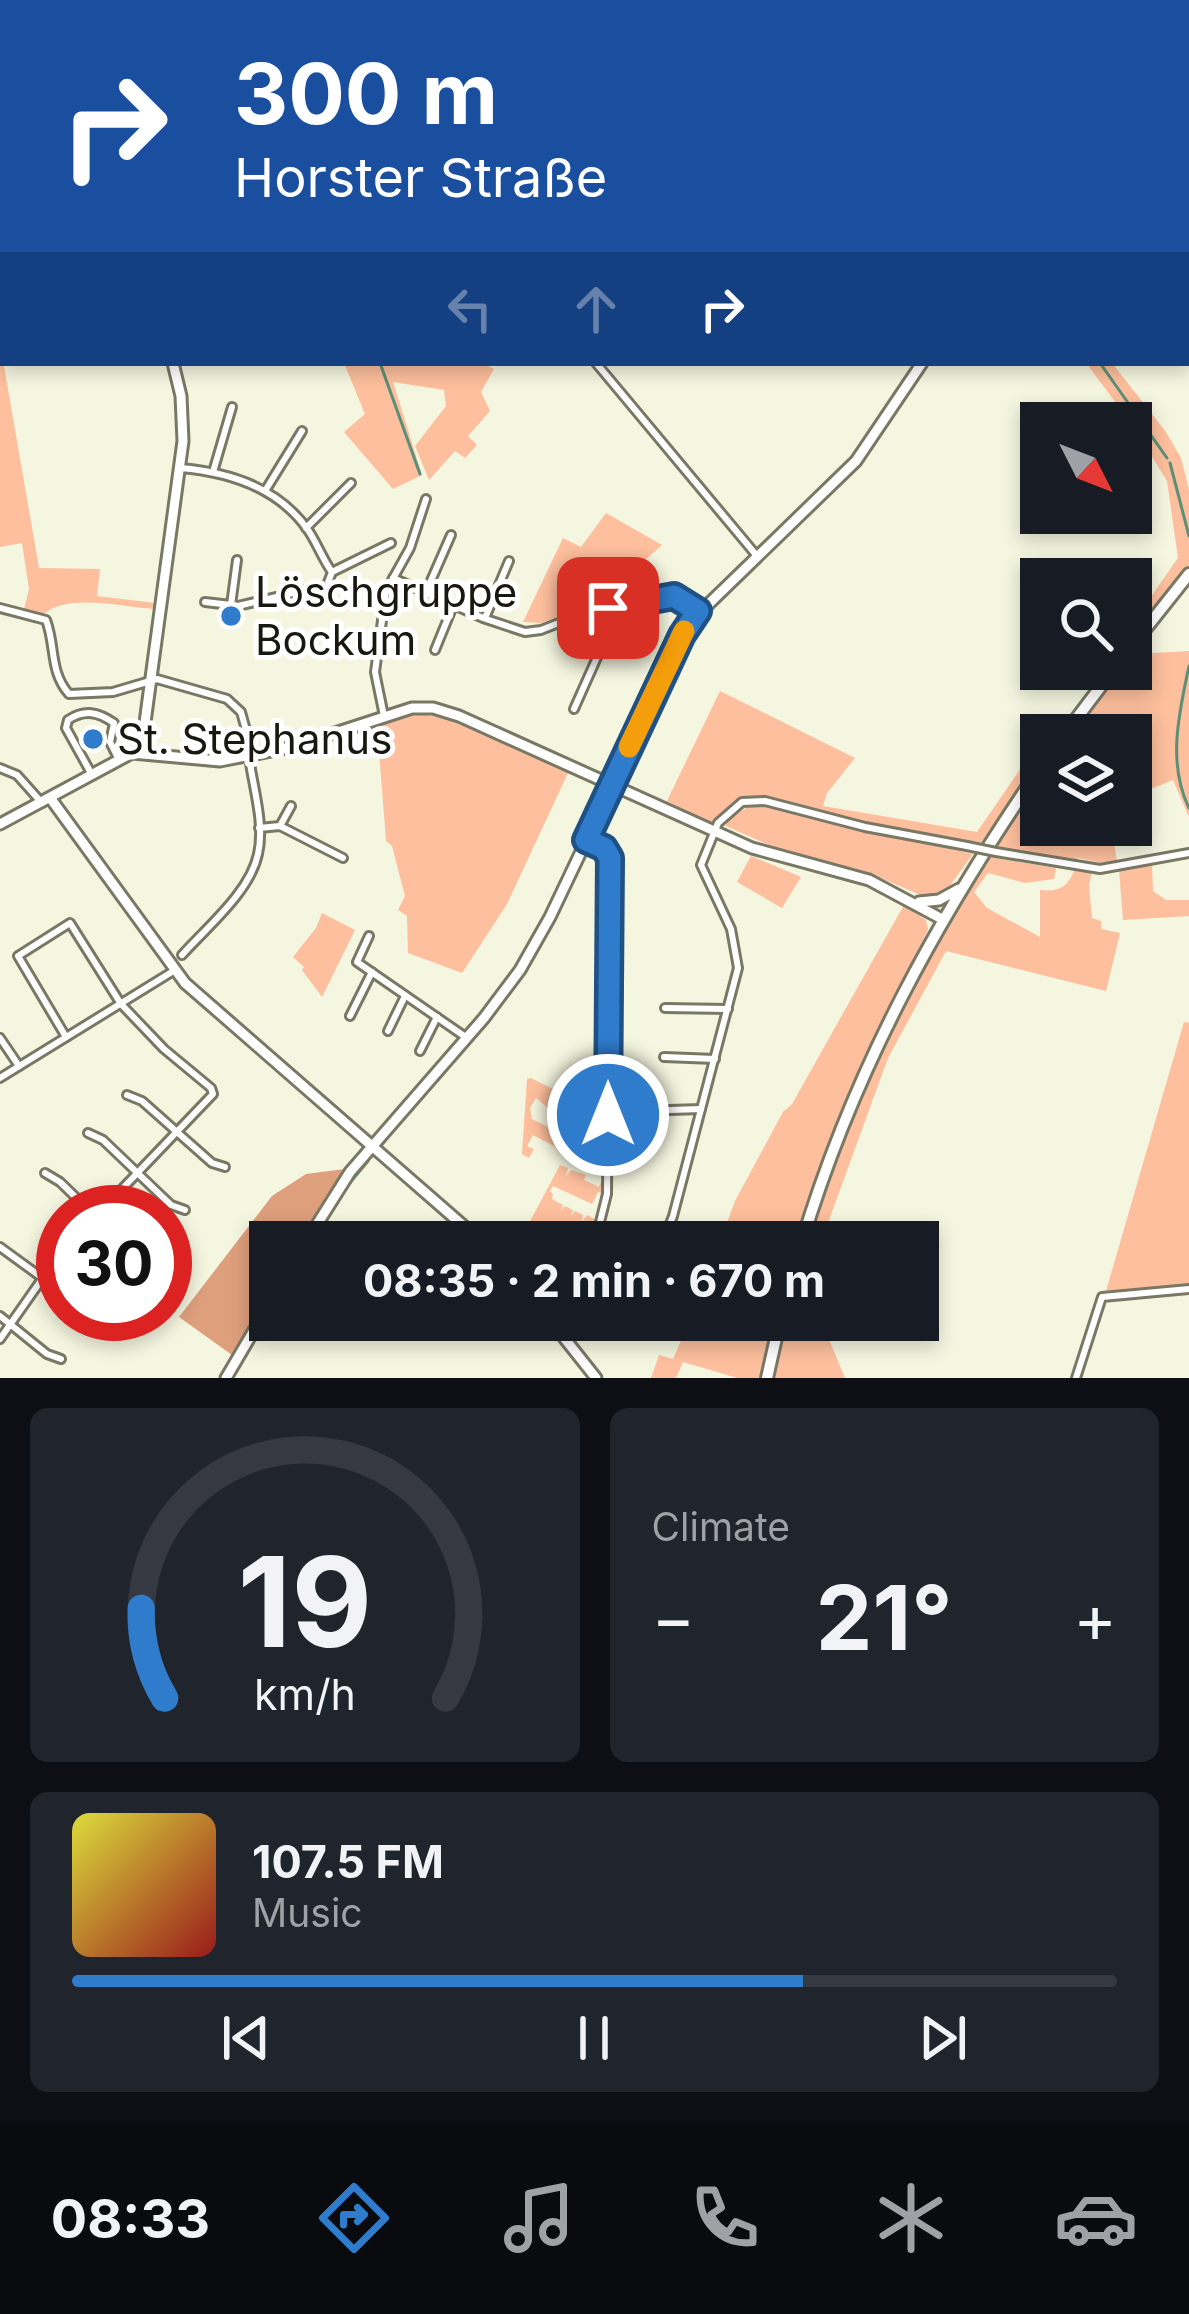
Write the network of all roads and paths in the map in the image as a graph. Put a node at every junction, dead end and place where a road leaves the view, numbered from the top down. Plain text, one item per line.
1 (174, 366) edge
2 (599, 366) edge
3 (920, 366) edge
4 (232, 407) dead end
5 (302, 431) dead end
6 (180, 468) junction
7 (213, 472) junction
8 (351, 483) dead end
9 (265, 491) junction
10 (426, 500) dead end
11 (306, 528) junction
12 (451, 535) dead end
13 (391, 543) dead end
14 (757, 556) junction
15 (237, 560) dead end
16 (509, 561) dead end
17 (332, 572) junction
18 (1189, 574) edge
19 (393, 578) junction
20 (426, 592) junction
21 (205, 602) dead end
22 (231, 605) junction
23 (453, 606) junction
24 (0, 608) edge
25 (608, 608) junction
26 (698, 611) junction
27 (485, 618) junction
28 (1152, 621) edge
29 (435, 650) dead end
30 (150, 681) junction
31 (1098, 690) edge
32 (574, 709) dead end
33 (1080, 714) edge
34 (384, 716) junction
35 (141, 752) junction
36 (250, 756) junction
37 (118, 758) junction
38 (0, 768) edge
39 (91, 773) junction
40 (611, 785) junction
41 (1020, 798) edge
42 (47, 801) junction
43 (291, 806) dead end
44 (0, 824) edge
45 (280, 826) junction
46 (259, 827) junction
47 (713, 832) junction
48 (586, 840) junction
49 (1189, 853) edge
50 (344, 857) dead end
51 (960, 888) junction
52 (914, 902) junction
53 (942, 919) junction
54 (370, 935) dead end
55 (182, 955) dead end
56 (175, 970) junction
57 (372, 972) junction
58 (406, 995) junction
59 (121, 1004) junction
60 (665, 1008) dead end
61 (728, 1009) junction
62 (350, 1016) dead end
63 (437, 1017) junction
64 (388, 1030) dead end
65 (67, 1037) junction
66 (0, 1038) edge
67 (467, 1038) junction
68 (420, 1052) dead end
69 (664, 1057) dead end
70 (716, 1059) junction
71 (19, 1066) junction
72 (0, 1078) edge
73 (127, 1095) dead end
74 (701, 1109) junction
75 (608, 1112) junction
76 (88, 1133) dead end
77 (177, 1135) junction
78 (373, 1147) junction
79 (225, 1167) dead end
80 (45, 1173) dead end
81 (137, 1174) junction
82 (63, 1185) edge
83 (126, 1185) edge
84 (149, 1185) edge
85 (318, 1221) edge
86 (458, 1221) edge
87 (601, 1221) edge
88 (669, 1221) edge
89 (810, 1221) edge
90 (0, 1247) edge
91 (36, 1274) edge
92 (36, 1287) edge
93 (1189, 1289) edge
94 (0, 1316) edge
95 (10, 1324) junction
96 (0, 1339) edge
97 (249, 1339) edge
98 (567, 1341) edge
99 (776, 1341) edge
100 (62, 1359) dead end
101 (226, 1378) edge
102 (596, 1378) edge
103 (767, 1378) edge
104 (1076, 1378) edge

1 - 6 street
2 - 14 street
3 - 14 street
4 - 7 street
5 - 9 street
6 - 7 street
6 - 30 street
7 - 9 street
8 - 11 street
9 - 11 street
10 - 19 street
11 - 17 street
12 - 20 street
13 - 17 street
14 - 26 street
15 - 22 street
16 - 27 street
17 - 22 street
18 - 28 main road
19 - 20 street
19 - 34 street
20 - 23 street
21 - 22 street
23 - 27 street
23 - 29 street
24 - 30 street
25 - 26 street
25 - 27 street
25 - 32 street
26 - 40 street
30 - 35 street
30 - 36 street
31 - 33 main road
34 - 36 street
34 - 40 street
35 - 36 street
35 - 37 street
36 - 46 street
37 - 39 street
37 - 39 street
38 - 42 street
39 - 42 street
40 - 47 street
40 - 48 street
41 - 51 main road
42 - 44 street
42 - 56 street
43 - 45 street
45 - 46 street
45 - 50 street
46 - 55 street
47 - 49 street, bridge
47 - 52 street
47 - 61 street
48 - 67 street
48 - 75 street
51 - 52 street
51 - 53 main road
52 - 53 street
53 - 89 main road
54 - 57 street
56 - 59 street
56 - 78 street
57 - 58 street
57 - 62 street
58 - 63 street
58 - 64 street
59 - 65 street
59 - 65 street
59 - 77 street
60 - 61 street
61 - 70 street
63 - 67 street
63 - 68 street
65 - 71 street
66 - 71 street
67 - 78 street
69 - 70 street
70 - 74 street
71 - 72 street
73 - 77 street
74 - 75 street
74 - 88 street
75 - 87 street
76 - 81 street
77 - 79 street
77 - 81 street
78 - 85 street
78 - 86 street
80 - 82 street
81 - 83 street
81 - 84 street
90 - 91 street
92 - 95 street
93 - 104 street
94 - 95 street
95 - 96 street
95 - 100 street
97 - 101 street
98 - 102 street
99 - 103 main road

